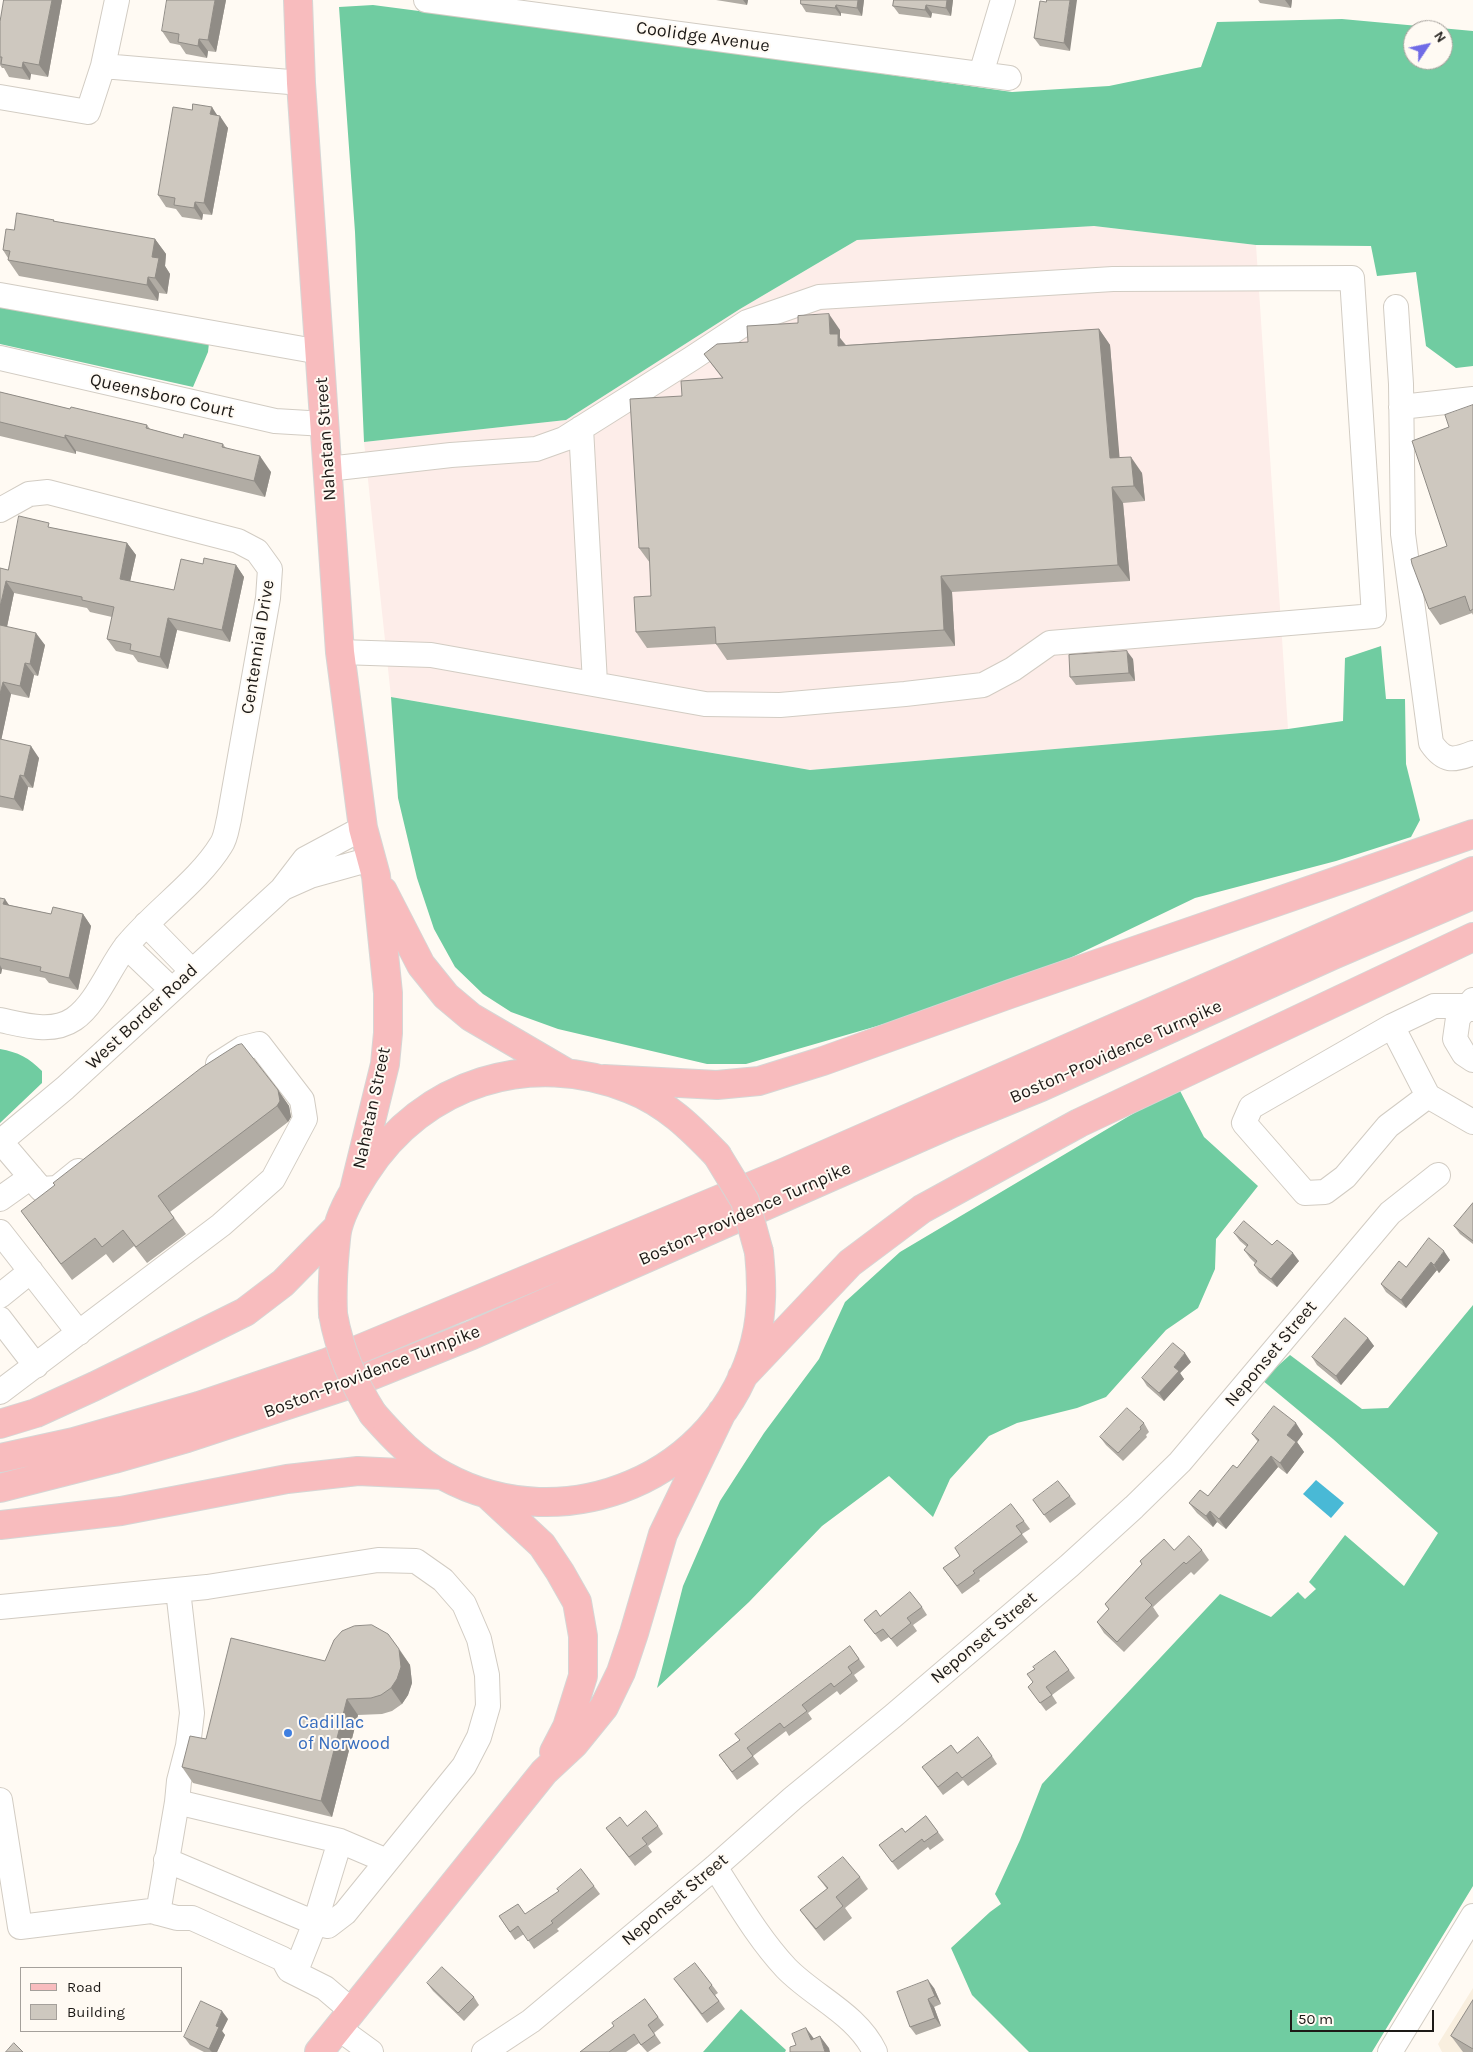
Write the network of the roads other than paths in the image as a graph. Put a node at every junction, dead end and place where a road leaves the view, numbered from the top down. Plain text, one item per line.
1 (117, 0) edge
2 (298, 0) edge
3 (426, 0) edge
4 (1003, 0) edge
5 (103, 66) junction
6 (981, 74) junction
7 (1009, 78) dead end
8 (301, 83) junction
9 (0, 97) edge
10 (0, 295) edge
11 (1396, 307) dead end
12 (320, 352) junction
13 (0, 358) edge
14 (1473, 399) edge
15 (1401, 407) junction
16 (325, 424) junction
17 (581, 428) junction
18 (328, 469) junction
19 (0, 510) edge
20 (340, 652) junction
21 (595, 683) junction
22 (1473, 753) edge
23 (363, 828) junction
24 (1473, 834) edge
25 (374, 868) junction
26 (1473, 870) edge
27 (282, 889) junction
28 (1473, 895) edge
29 (146, 924) junction
30 (1473, 937) edge
31 (126, 946) junction
32 (192, 971) junction
33 (171, 989) junction
34 (1471, 1005) edge
35 (0, 1020) edge
36 (1392, 1026) junction
37 (1473, 1060) edge
38 (566, 1072) junction
39 (197, 1079) edge
40 (604, 1079) junction
41 (1428, 1096) junction
42 (1473, 1122) edge
43 (0, 1142) edge
44 (96, 1157) edge
45 (1438, 1175) dead end
46 (31, 1177) junction
47 (354, 1190) junction
48 (0, 1199) edge
49 (338, 1227) junction
50 (0, 1232) edge
51 (30, 1271) junction
52 (0, 1296) edge
53 (0, 1319) edge
54 (79, 1333) junction
55 (36, 1366) junction
56 (742, 1377) junction
57 (0, 1392) edge
58 (722, 1412) junction
59 (0, 1424) edge
60 (0, 1458) edge
61 (442, 1475) junction
62 (0, 1488) edge
63 (487, 1494) junction
64 (0, 1525) edge
65 (178, 1590) junction
66 (0, 1607) edge
67 (544, 1772) junction
68 (0, 1800) edge
69 (177, 1802) junction
70 (340, 1841) junction
71 (166, 1860) junction
72 (387, 1861) junction
73 (715, 1867) junction
74 (168, 1916) junction
75 (1473, 1916) edge
76 (315, 1923) junction
77 (292, 1972) junction
78 (345, 2020) junction
79 (318, 2052) edge
80 (371, 2052) edge
81 (484, 2052) edge
82 (875, 2052) edge
83 (1390, 2052) edge

1 - 5 street
2 - 8 main road, Nahatan Street
3 - 6 street, Coolidge Avenue
4 - 6 street
5 - 8 street
5 - 9 street
6 - 7 street, Coolidge Avenue
8 - 12 main road, Nahatan Street
10 - 12 street
11 - 15 street
12 - 16 main road, Nahatan Street
13 - 16 street, Queensboro Court
14 - 15 street
15 - 22 street
16 - 18 main road, Nahatan Street
17 - 18 street
17 - 21 street
17 - 21 street
18 - 20 main road, Nahatan Street
19 - 29 street, Centennial Drive
20 - 21 street
20 - 23 main road, Nahatan Street
23 - 25 main road, Nahatan Street
23 - 27 street
24 - 40 main road
25 - 27 street
25 - 38 main road, Nahatan Street
25 - 47 main road, Nahatan Street
26 - 60 main road, Boston-Providence Turnpike
27 - 32 street, West Border Road
28 - 62 main road, Boston-Providence Turnpike
29 - 31 street, Centennial Drive
29 - 32 street
30 - 56 main road
31 - 33 street
31 - 35 street, Centennial Drive
32 - 33 street, West Border Road
33 - 43 street, West Border Road
34 - 36 street
34 - 37 street
36 - 41 street
36 - 41 street
38 - 40 main road
38 - 47 main road
39 - 54 street
40 - 56 main road, bridge
41 - 42 street
43 - 46 street
44 - 46 street
45 - 73 street, Neponset Street
46 - 48 street
47 - 49 main road
49 - 59 main road
49 - 61 main road, bridge
50 - 51 street
51 - 52 street
51 - 54 street
53 - 55 street
54 - 55 street
55 - 57 street
56 - 58 main road
58 - 63 main road
58 - 67 main road
61 - 63 main road
61 - 64 main road
63 - 67 main road
65 - 66 street
65 - 69 street
65 - 72 street
67 - 78 main road
68 - 74 street
69 - 70 street
69 - 71 street
70 - 72 street
70 - 76 street
71 - 74 street
71 - 76 street
72 - 76 street
73 - 81 street, Neponset Street
73 - 82 street
74 - 77 street
75 - 83 street
76 - 77 street
77 - 78 street
78 - 79 main road
78 - 80 street

